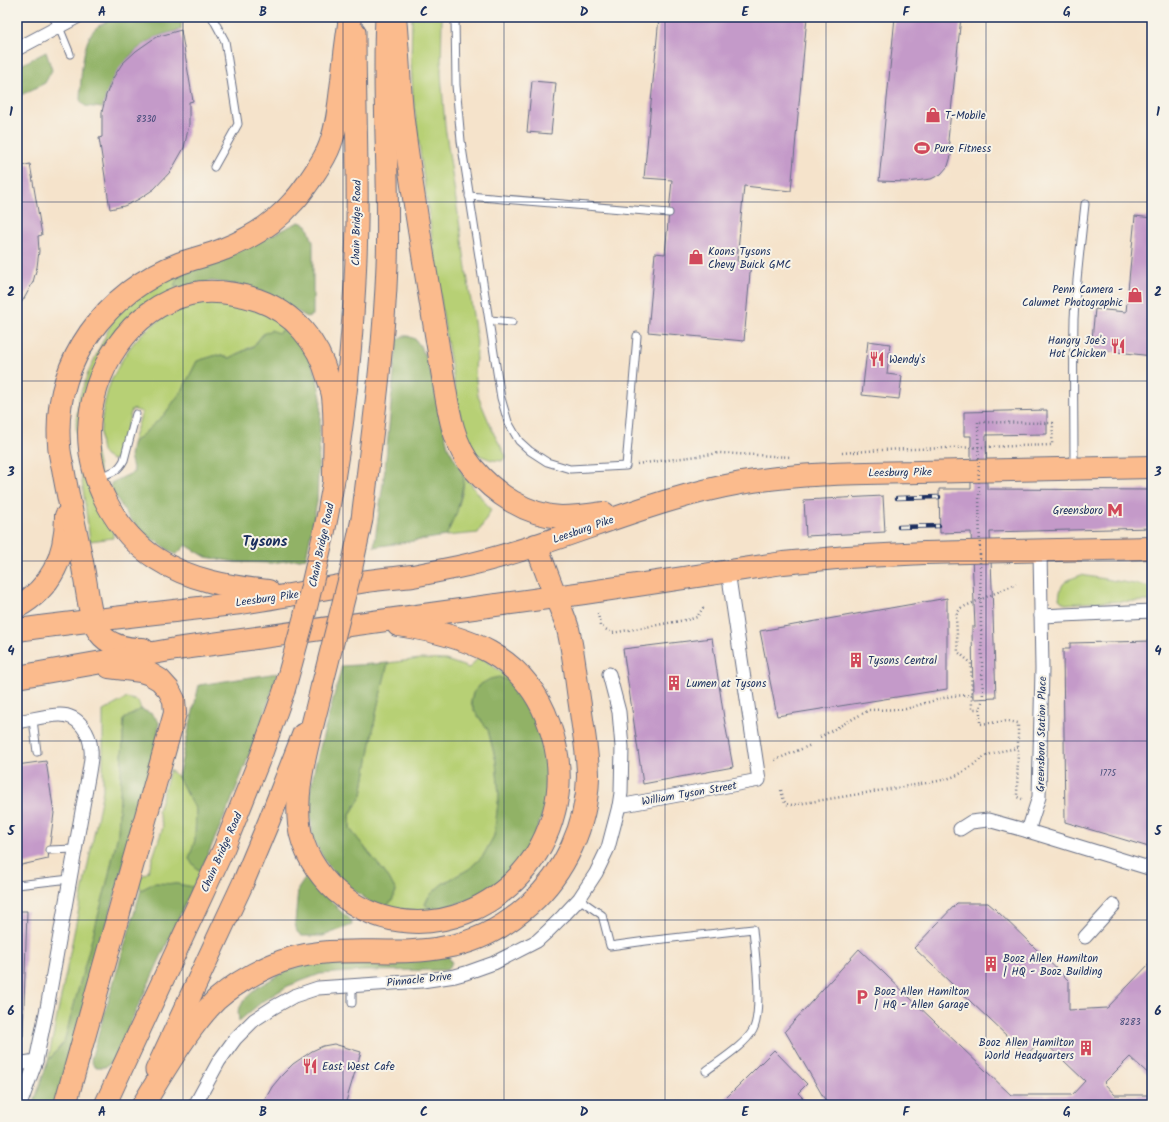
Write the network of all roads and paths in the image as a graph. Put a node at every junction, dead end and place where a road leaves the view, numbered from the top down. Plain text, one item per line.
1 (77, 17) edge
2 (212, 17) edge
3 (350, 17) edge
4 (355, 17) edge
5 (386, 17) edge
6 (396, 17) edge
7 (455, 17) edge
8 (56, 22) edge
9 (17, 49) edge
10 (70, 54) dead end
11 (214, 167) dead end
12 (469, 196) junction
13 (1086, 204) dead end
14 (669, 213) dead end
15 (490, 320) junction
16 (512, 322) dead end
17 (637, 336) dead end
18 (136, 414) dead end
19 (837, 454) dead end
20 (793, 457) dead end
21 (626, 466) junction
22 (1152, 467) edge
23 (1074, 468) junction
24 (334, 476) junction
25 (96, 477) junction
26 (66, 487) junction
27 (639, 510) junction
28 (536, 545) junction
29 (1152, 548) edge
30 (1040, 551) junction
31 (728, 571) junction
32 (1016, 584) dead end
33 (297, 594) junction
34 (556, 597) junction
35 (706, 605) dead end
36 (17, 607) edge
37 (1152, 612) edge
38 (598, 613) dead end
39 (1041, 616) junction
40 (92, 620) junction
41 (371, 622) junction
42 (17, 630) edge
43 (176, 649) junction
44 (88, 664) junction
45 (609, 674) dead end
46 (17, 677) edge
47 (322, 686) junction
48 (972, 695) junction
49 (980, 709) junction
50 (32, 720) junction
51 (17, 722) edge
52 (820, 737) dead end
53 (811, 745) dead end
54 (1018, 748) junction
55 (37, 752) dead end
56 (775, 760) dead end
57 (781, 790) dead end
58 (1022, 799) dead end
59 (619, 806) junction
60 (960, 829) dead end
61 (1028, 831) junction
62 (75, 849) junction
63 (50, 850) dead end
64 (1152, 870) edge
65 (70, 879) junction
66 (17, 886) edge
67 (579, 899) junction
68 (1114, 905) dead end
69 (1085, 937) dead end
70 (352, 985) junction
71 (352, 1003) dead end
72 (36, 1061) junction
73 (17, 1064) edge
74 (706, 1071) dead end
75 (20, 1105) edge
76 (65, 1105) edge
77 (105, 1105) edge
78 (142, 1105) edge
79 (196, 1105) edge

1 - 8 street
2 - 11 lane
3 - 26 highway
4 - 24 main road, Chain Bridge Road
5 - 47 main road, bridge
6 - 27 highway
7 - 12 lane
8 - 9 street
8 - 10 lane
12 - 14 lane
12 - 15 lane
13 - 23 lane
15 - 16 lane
15 - 21 lane
17 - 21 lane
18 - 25 lane
19 - 49 path, bridge
20 - 21 path
22 - 23 highway, Leesburg Pike
23 - 27 highway, Leesburg Pike
24 - 25 highway
24 - 77 main road, Chain Bridge Road, bridge
25 - 33 highway
26 - 36 highway
26 - 40 highway
27 - 28 highway, Leesburg Pike
28 - 33 highway, Leesburg Pike
28 - 34 highway
29 - 30 highway
30 - 31 highway
30 - 39 street, Greensboro Station Place
31 - 34 highway
31 - 59 street, William Tyson Street
32 - 48 path
33 - 40 highway, Leesburg Pike
34 - 41 highway
34 - 78 highway
35 - 38 path
37 - 39 street
39 - 61 street, Greensboro Station Place
40 - 42 highway, Leesburg Pike
40 - 43 highway
41 - 43 highway
41 - 47 highway
43 - 44 highway
44 - 46 highway
44 - 76 highway
45 - 59 street, Pinnacle Drive
47 - 78 main road
48 - 49 path
48 - 52 path
49 - 54 path
50 - 51 street
50 - 55 lane
50 - 62 street
53 - 56 path
54 - 57 path
54 - 58 path
59 - 67 street, Pinnacle Drive
60 - 61 street
61 - 64 street
62 - 63 lane
62 - 65 street
65 - 66 lane
65 - 72 street
67 - 70 street, Pinnacle Drive
67 - 74 lane
68 - 69 street
70 - 71 lane
70 - 79 street, Pinnacle Drive
72 - 73 street
72 - 75 street

